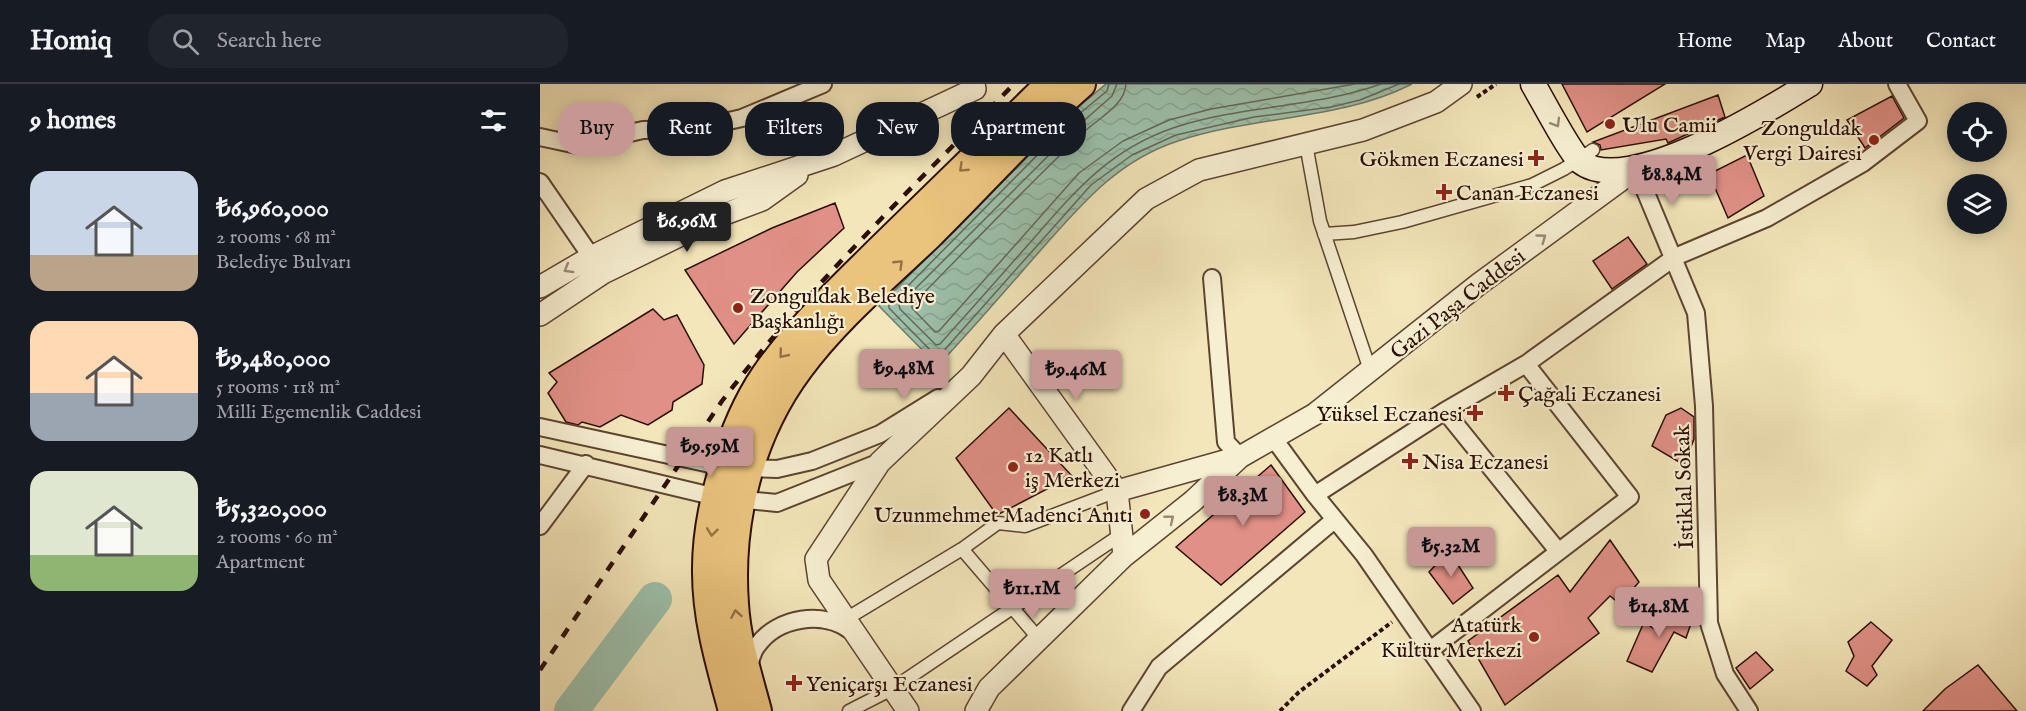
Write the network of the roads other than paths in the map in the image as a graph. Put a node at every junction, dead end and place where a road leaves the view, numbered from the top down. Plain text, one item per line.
1 (824, 84) edge
2 (974, 84) edge
3 (1050, 84) edge
4 (1081, 84) edge
5 (1461, 84) edge
6 (1533, 84) edge
7 (1810, 84) edge
8 (1897, 84) edge
9 (540, 137) edge
10 (1306, 144) junction
11 (1586, 155) junction
12 (1636, 169) junction
13 (540, 182) edge
14 (1324, 234) junction
15 (1675, 257) junction
16 (597, 265) junction
17 (1212, 278) dead end
18 (540, 287) edge
19 (540, 315) edge
20 (1004, 334) junction
21 (1526, 364) junction
22 (1370, 370) junction
23 (971, 376) junction
24 (1445, 411) junction
25 (540, 428) edge
26 (1274, 439) junction
27 (540, 454) edge
28 (1240, 457) junction
29 (880, 462) junction
30 (586, 464) junction
31 (736, 467) junction
32 (1117, 491) junction
33 (1315, 495) junction
34 (728, 498) junction
35 (1334, 521) junction
36 (540, 526) edge
37 (1122, 534) junction
38 (962, 549) junction
39 (1558, 551) junction
40 (1124, 556) junction
41 (1012, 606) junction
42 (852, 628) junction
43 (1040, 640) junction
44 (1430, 651) junction
45 (747, 672) junction
46 (892, 689) junction
47 (733, 711) edge
48 (757, 711) edge
49 (849, 711) edge
50 (908, 711) edge
51 (976, 711) edge
52 (1131, 711) edge
53 (1473, 711) edge
54 (1749, 711) edge

1 - 9 street
2 - 16 street
3 -> 31 highway
31 -> 4 highway
5 - 10 street
6 -> 11 main road
7 - 12 main road, Gazi Paşa Caddesi
8 - 15 street
10 - 14 street
10 - 20 street
11 - 12 main road
11 - 14 street
12 - 15 street, İstiklal Sokak
22 -> 12 street, Gazi Paşa Caddesi
13 - 16 street
14 - 22 street
15 - 21 street
15 - 54 street, İstiklal Sokak
16 -> 18 street
16 - 19 street
17 - 28 street
20 - 23 street
20 - 32 street
21 - 24 street
21 - 39 street
22 - 26 street, Gazi Paşa Caddesi
23 - 29 street
23 - 31 street
24 - 33 street
24 - 39 street
25 - 31 street
26 - 28 street, Gazi Paşa Caddesi
26 - 33 street
27 - 30 street
28 - 32 street
40 -> 28 street, Gazi Paşa Caddesi
29 - 34 street
29 - 42 street
30 - 34 street
30 - 36 street
31 - 34 highway
32 - 37 street
32 - 38 street
33 - 35 street
45 -> 34 highway
34 -> 47 highway
35 - 44 street
35 - 52 street
37 - 40 street
37 - 41 street
38 - 41 street
38 - 42 street
39 - 44 street
40 - 43 street, Gazi Paşa Caddesi
41 - 43 street
41 - 46 street
42 - 45 street
42 - 46 street
43 - 51 street, Gazi Paşa Caddesi
44 - 53 street
45 - 48 highway
46 - 49 street
46 - 50 street

